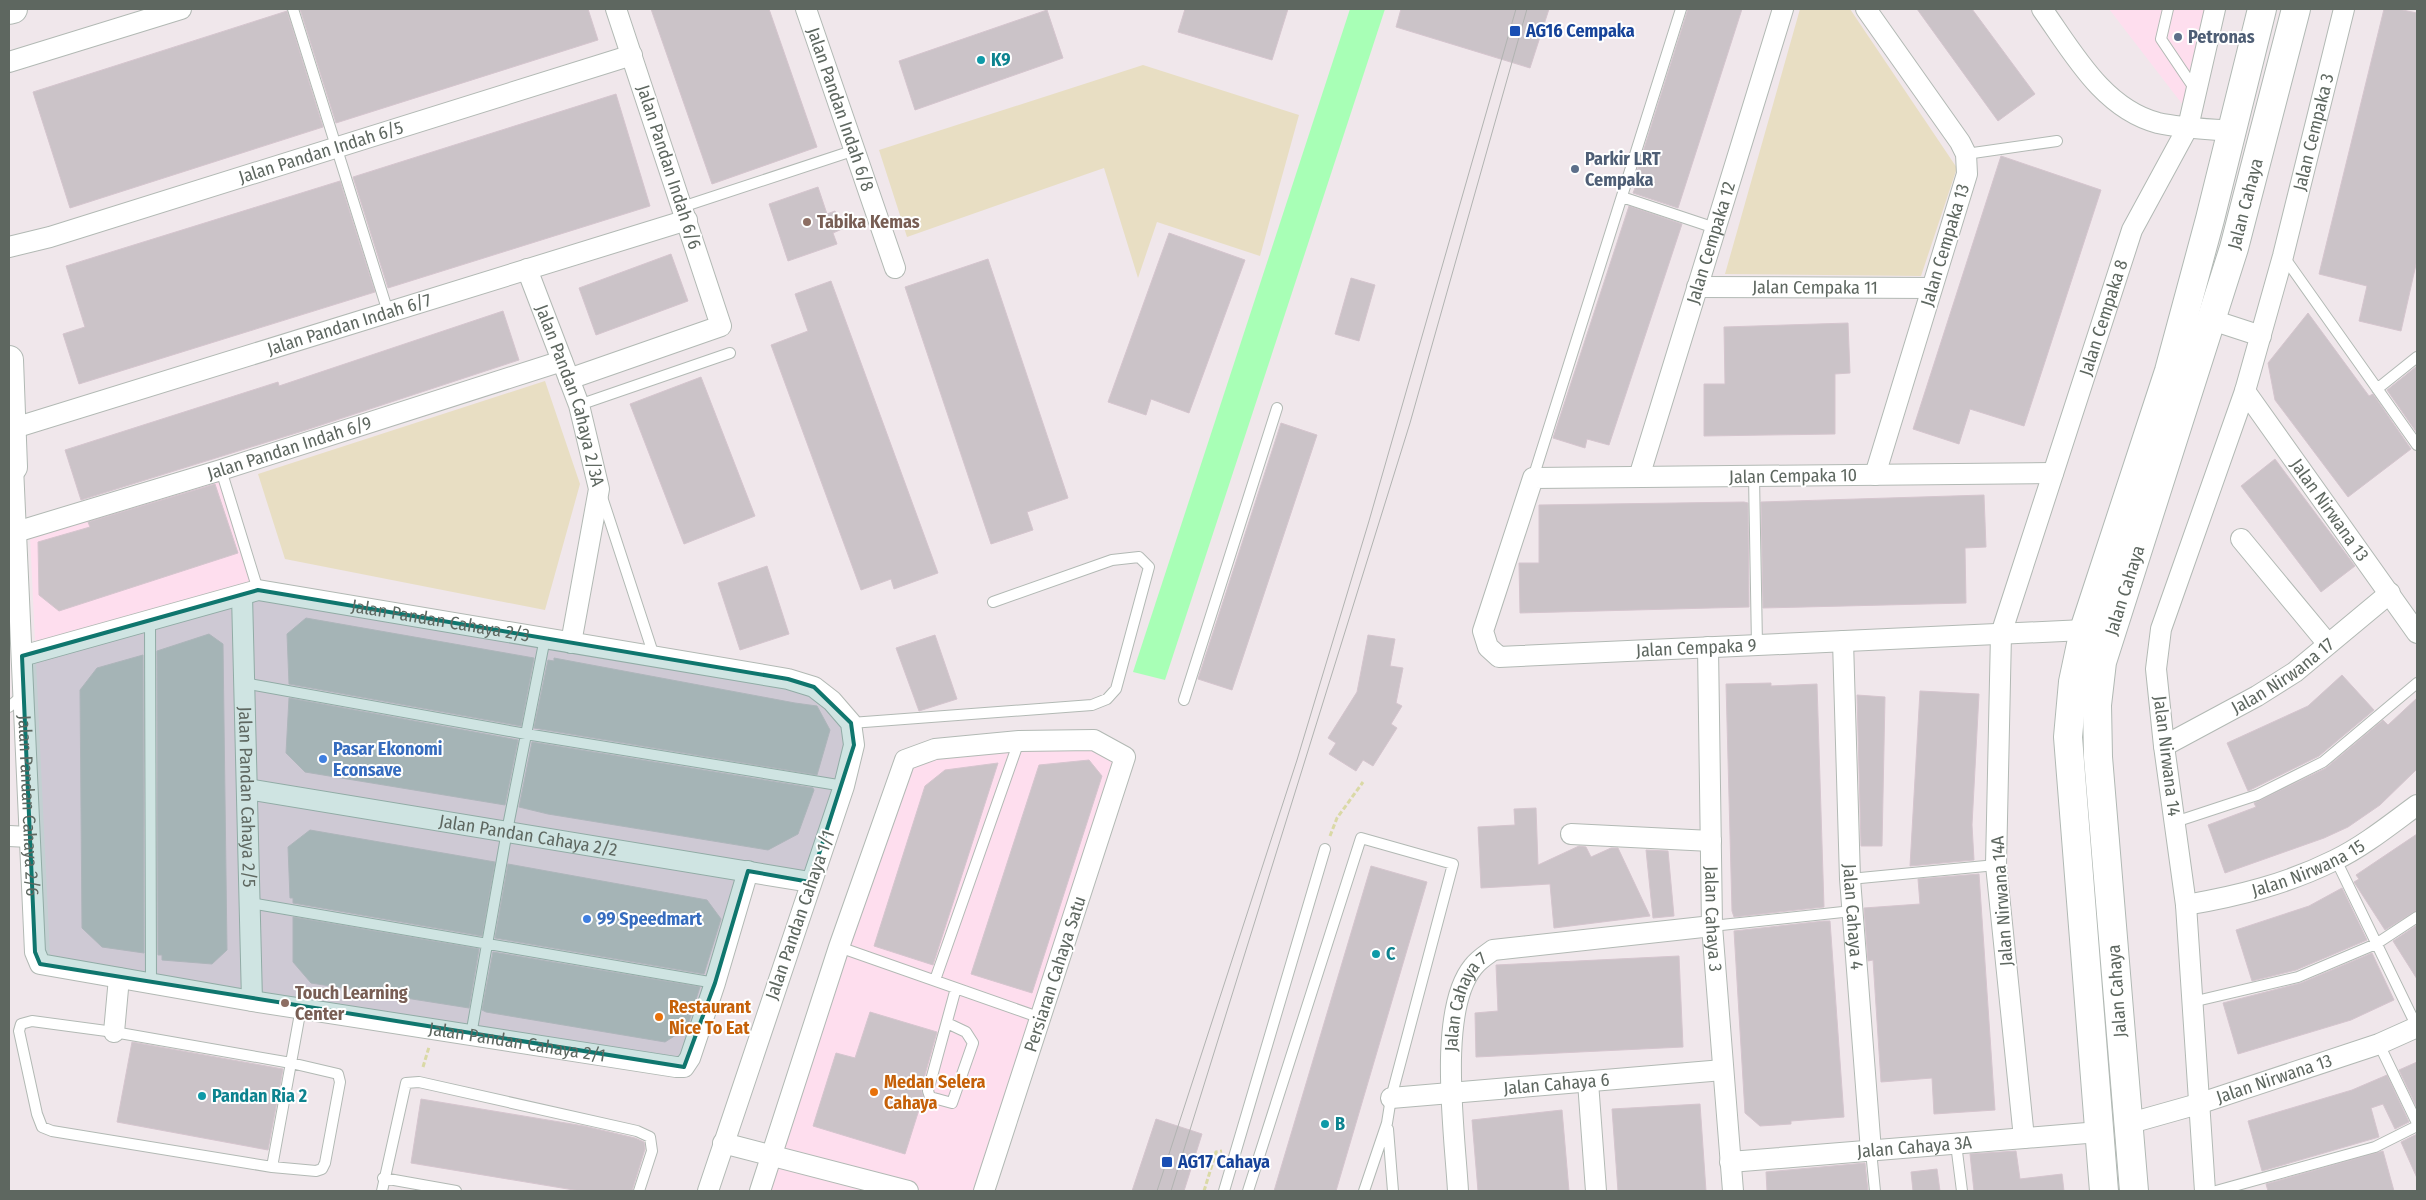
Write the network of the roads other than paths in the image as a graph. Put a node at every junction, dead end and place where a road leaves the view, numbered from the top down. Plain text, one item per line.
1 (13, 9) edge
2 (181, 9) edge
3 (293, 9) edge
4 (616, 9) edge
5 (806, 9) edge
6 (1681, 9) edge
7 (1783, 9) edge
8 (1866, 9) edge
9 (2042, 9) edge
10 (2168, 9) edge
11 (2215, 9) edge
12 (2262, 9) edge
13 (2296, 9) edge
14 (2344, 9) edge
15 (9, 10) edge
16 (632, 55) junction
17 (9, 62) edge
18 (2197, 93) junction
19 (2188, 127) junction
20 (2231, 131) junction
21 (2057, 141) dead end
22 (337, 148) junction
23 (855, 150) junction
24 (1966, 154) junction
25 (1622, 198) junction
26 (685, 214) junction
27 (1715, 228) junction
28 (9, 247) edge
29 (2283, 256) junction
30 (895, 268) dead end
31 (527, 269) junction
32 (1697, 287) junction
33 (1931, 288) junction
34 (388, 312) junction
35 (2212, 320) junction
36 (2261, 336) junction
37 (730, 353) dead end
38 (2417, 357) edge
39 (9, 360) edge
40 (566, 370) junction
41 (2377, 389) junction
42 (2245, 392) junction
43 (579, 405) junction
44 (1277, 408) dead end
45 (12, 429) junction
46 (2417, 445) edge
47 (11, 466) edge
48 (222, 470) junction
49 (2053, 473) junction
50 (1875, 475) junction
51 (1754, 476) junction
52 (1638, 477) junction
53 (1533, 478) junction
54 (599, 489) junction
55 (16, 532) junction
56 (2241, 539) dead end
57 (13, 574) edge
58 (250, 593) junction
59 (2390, 593) junction
60 (993, 602) dead end
61 (150, 620) junction
62 (2084, 630) junction
63 (2416, 631) edge
64 (2001, 634) junction
65 (545, 638) junction
66 (1843, 641) junction
67 (571, 643) junction
68 (2328, 644) junction
69 (1757, 645) junction
70 (1708, 647) junction
71 (22, 656) junction
72 (654, 656) junction
73 (244, 683) junction
74 (2417, 683) edge
75 (1184, 700) dead end
76 (16, 701) edge
77 (851, 723) junction
78 (526, 734) junction
79 (1020, 741) junction
80 (2164, 746) junction
81 (844, 786) junction
82 (247, 789) junction
83 (2417, 805) edge
84 (2175, 822) junction
85 (507, 831) junction
86 (1571, 834) dead end
87 (9, 836) edge
88 (29, 837) junction
89 (1711, 841) junction
90 (1325, 849) road end
91 (2336, 860) junction
92 (1996, 865) junction
93 (748, 871) junction
94 (1850, 879) junction
95 (810, 882) junction
96 (250, 903) junction
97 (2186, 905) junction
98 (1852, 911) junction
99 (2417, 917) edge
100 (1712, 926) junction
101 (487, 943) junction
102 (2376, 944) junction
103 (839, 947) junction
104 (40, 964) joint
105 (119, 978) junction
106 (935, 980) junction
107 (151, 983) junction
108 (715, 983) junction
109 (956, 988) junction
110 (252, 1001) junction
111 (2192, 1002) junction
112 (301, 1008) junction
113 (1041, 1018) junction
114 (947, 1023) junction
115 (2417, 1027) edge
116 (114, 1032) junction
117 (470, 1035) junction
118 (2380, 1044) junction
119 (291, 1063) junction
120 (1723, 1070) junction
121 (1588, 1082) junction
122 (1453, 1093) junction
123 (1390, 1098) junction
124 (2198, 1104) junction
125 (1388, 1123) junction
126 (2127, 1124) junction
127 (2417, 1124) edge
128 (2099, 1132) junction
129 (2024, 1138) junction
130 (723, 1143) junction
131 (1956, 1144) junction
132 (1872, 1151) junction
133 (771, 1154) junction
134 (1730, 1162) junction
135 (272, 1167) junction
136 (383, 1178) junction
137 (873, 1186) edge
138 (382, 1191) edge
139 (456, 1191) edge
140 (639, 1191) edge
141 (708, 1191) edge
142 (760, 1191) edge
143 (908, 1191) edge
144 (984, 1191) edge
145 (1224, 1191) edge
146 (1248, 1191) edge
147 (1364, 1191) edge
148 (1393, 1191) edge
149 (1458, 1191) edge
150 (1596, 1191) edge
151 (1732, 1191) edge
152 (1875, 1191) edge
153 (1962, 1191) edge
154 (2104, 1191) edge
155 (2134, 1191) edge
156 (2205, 1191) edge
157 (2216, 1191) edge

1 - 15 main road
2 - 17 street
3 - 22 lane
4 - 16 street, Jalan Pandan Indah 6/6
5 - 23 street, Jalan Pandan Indah 6/8
6 - 25 lane
7 - 27 street, Jalan Cempaka 12
8 - 24 street
9 - 19 street
10 - 18 lane
11 - 18 street, Jalan Cempaka 8
12 - 20 main road, Jalan Cahaya
13 - 35 main road, Jalan Cahaya
14 - 29 street, Jalan Cempaka 3
16 - 22 street, Jalan Pandan Indah 6/5
16 - 26 street, Jalan Pandan Indah 6/6
18 - 19 street, Jalan Cempaka 8
19 - 20 street
19 - 49 street, Jalan Cempaka 8
20 - 62 main road, Jalan Cahaya
21 - 24 lane
22 - 28 street, Jalan Pandan Indah 6/5
22 - 34 lane
23 - 26 lane
23 - 30 street, Jalan Pandan Indah 6/8
24 - 33 street, Jalan Cempaka 13
25 - 27 lane
25 - 53 lane
26 - 31 street, Jalan Pandan Indah 6/7
26 - 40 street, Jalan Pandan Indah 6/6
27 - 32 street, Jalan Cempaka 12
29 - 36 street, Jalan Cempaka 3
29 - 41 lane
31 - 34 street, Jalan Pandan Indah 6/7
31 - 40 street, Jalan Pandan Cahaya 2/3A
32 - 33 street, Jalan Cempaka 11
32 - 52 street, Jalan Cempaka 12
33 - 50 street, Jalan Cempaka 13
34 - 45 street, Jalan Pandan Indah 6/7
35 - 36 street
35 - 126 main road, Jalan Cahaya
36 - 42 street, Jalan Nirwana 14
37 - 43 lane
38 - 41 lane
39 - 45 main road
40 - 43 street, Jalan Pandan Cahaya 2/3A
40 - 48 street, Jalan Pandan Indah 6/9
41 - 46 lane
42 - 59 street, Jalan Nirwana 13
42 - 80 street, Jalan Nirwana 14
43 - 54 street, Jalan Pandan Cahaya 2/3A
44 - 75 lane
45 - 47 main road
47 - 55 street, Jalan Pandan Cahaya 2/6
48 - 55 street, Jalan Pandan Indah 6/9
48 - 58 lane
49 - 50 street, Jalan Cempaka 10
49 - 64 street, Jalan Cempaka 8
50 - 51 street, Jalan Cempaka 10
51 - 52 street, Jalan Cempaka 10
51 - 69 lane
52 - 53 street, Jalan Cempaka 10
53 - 70 street, Jalan Cempaka 9
54 - 67 street, Jalan Pandan Cahaya 2/3A
54 - 72 lane
55 - 57 street, Jalan Pandan Cahaya 2/6
56 - 68 street
57 - 71 street, Jalan Pandan Cahaya 2/6
58 - 61 street, Jalan Pandan Cahaya 2/3
58 - 65 street, Jalan Pandan Cahaya 2/3
58 - 73 street, Jalan Pandan Cahaya 2/5
59 - 63 street, Jalan Nirwana 13
59 - 68 street, Jalan Nirwana 17
60 - 77 lane
61 - 71 street, Jalan Pandan Cahaya 2/3
61 - 107 lane
62 - 64 street, Jalan Cempaka 9
62 - 128 main road, Jalan Cahaya
64 - 66 street, Jalan Cempaka 9
64 - 92 street, Jalan Nirwana 14A
65 - 67 street, Jalan Pandan Cahaya 2/3
65 - 78 lane
66 - 69 street, Jalan Cempaka 9
66 - 94 street, Jalan Cahaya 4
67 - 72 street, Jalan Pandan Cahaya 2/3
68 - 80 street, Jalan Nirwana 17
69 - 70 street, Jalan Cempaka 9
70 - 89 street, Jalan Cahaya 3
71 - 76 street, Jalan Pandan Cahaya 2/6
72 - 77 street, Jalan Pandan Cahaya 2/3
73 - 78 lane
73 - 82 street, Jalan Pandan Cahaya 2/5
74 - 84 lane
76 - 88 street, Jalan Pandan Cahaya 2/6
77 - 81 street, Jalan Pandan Cahaya 1/1
78 - 81 lane
78 - 85 lane
79 - 103 street
79 - 106 lane
79 - 113 street, Persiaran Cahaya Satu
80 - 84 street, Jalan Nirwana 14
81 - 95 street, Jalan Pandan Cahaya 1/1
82 - 85 street, Jalan Pandan Cahaya 2/2
82 - 96 street, Jalan Pandan Cahaya 2/5
83 - 91 street, Jalan Nirwana 15
84 - 97 street, Jalan Nirwana 14
85 - 93 street, Jalan Pandan Cahaya 2/2
85 - 101 lane
86 - 89 street
87 - 88 street
88 - 104 street, Jalan Pandan Cahaya 2/6
89 - 100 street, Jalan Cahaya 3
90 - 145 lane
91 - 97 street, Jalan Nirwana 15
91 - 102 lane
92 - 94 lane
92 - 129 street, Jalan Nirwana 14A
93 - 95 street, Jalan Pandan Cahaya 2/2
93 - 108 street, Jalan Pandan Cahaya 2/1
94 - 98 street, Jalan Cahaya 4
95 - 130 street, Jalan Pandan Cahaya 1/1
96 - 101 lane
96 - 110 street, Jalan Pandan Cahaya 2/5
97 - 111 street, Jalan Nirwana 14
98 - 100 lane
98 - 132 street, Jalan Cahaya 4
99 - 102 lane
100 - 120 street, Jalan Cahaya 3
100 - 122 street, Jalan Cahaya 7
101 - 108 lane
101 - 117 lane
102 - 111 lane
102 - 115 lane
103 - 106 lane
103 - 133 street
104 - 105 street, Jalan Pandan Cahaya 2/1
105 - 107 street, Jalan Pandan Cahaya 2/1
105 - 116 street
106 - 109 lane
107 - 110 street, Jalan Pandan Cahaya 2/1
108 - 117 street, Jalan Pandan Cahaya 2/1
109 - 113 lane
109 - 114 lane
110 - 112 street, Jalan Pandan Cahaya 2/1
111 - 124 street, Jalan Nirwana 14
112 - 117 street, Jalan Pandan Cahaya 2/1
112 - 119 lane
113 - 144 street, Persiaran Cahaya Satu
114 - 114 lane
115 - 118 street, Jalan Nirwana 13
116 - 119 lane
116 - 135 lane
118 - 124 street, Jalan Nirwana 13
118 - 127 lane
119 - 135 lane
119 - 135 lane
120 - 121 street, Jalan Cahaya 6
120 - 134 street, Jalan Cahaya 3
121 - 122 street, Jalan Cahaya 6
121 - 150 street
122 - 123 street, Jalan Cahaya 6
122 - 149 street, Jalan Cahaya 7
123 - 125 lane
123 - 146 lane
124 - 126 street, Jalan Nirwana 13
124 - 156 street, Jalan Nirwana 14
125 - 147 lane
125 - 148 lane
126 - 155 main road, Jalan Cahaya
127 - 157 lane
128 - 129 street, Jalan Cahaya 3A
128 - 154 main road, Jalan Cahaya
129 - 131 street, Jalan Cahaya 3A
130 - 133 street
130 - 141 street, Jalan Pandan Cahaya 1/1
131 - 132 street, Jalan Cahaya 3A
131 - 153 lane
132 - 134 street, Jalan Cahaya 3A
132 - 152 lane, Jalan Cahaya 4
133 - 137 street
133 - 142 street
134 - 151 street, Jalan Cahaya 3
136 - 138 lane
136 - 139 lane
136 - 140 lane
137 - 143 street

